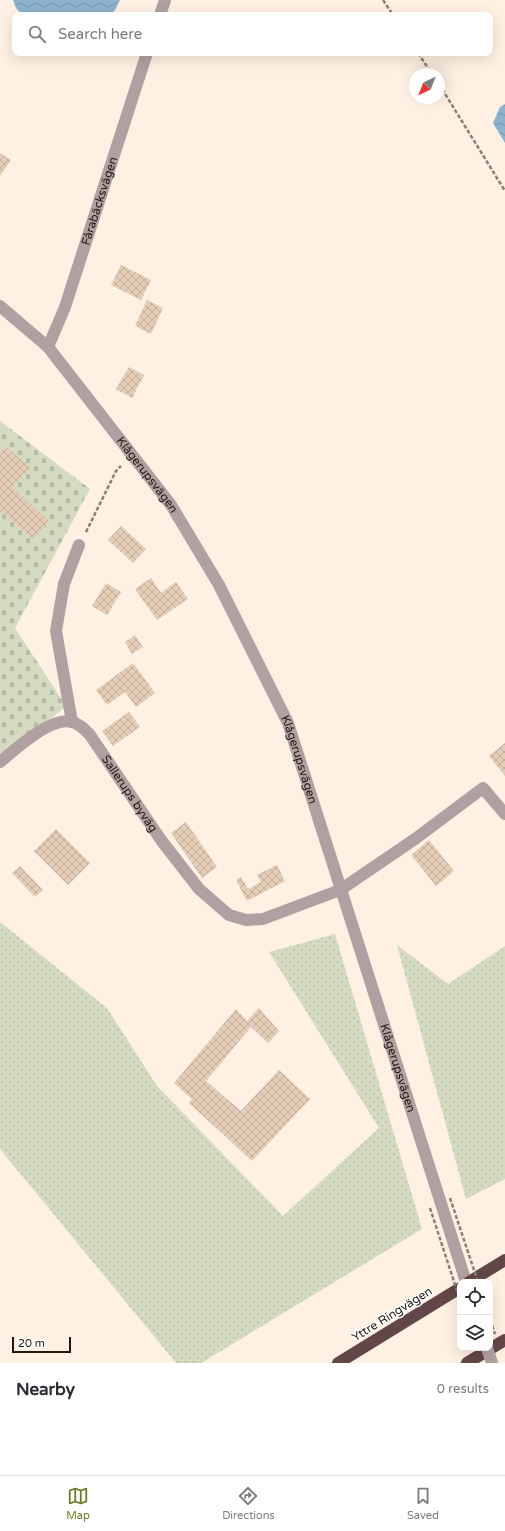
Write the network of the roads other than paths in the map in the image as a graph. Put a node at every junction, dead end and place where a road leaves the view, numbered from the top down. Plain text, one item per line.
1 (165, 0) edge
2 (161, 12) edge
3 (146, 56) edge
4 (0, 306) edge
5 (48, 347) junction
6 (79, 544) road end
7 (72, 722) junction
8 (0, 762) edge
9 (505, 814) edge
10 (340, 890) junction
11 (505, 1260) edge
12 (467, 1279) edge
13 (473, 1279) edge
14 (457, 1290) edge
15 (505, 1340) edge
16 (489, 1351) edge
17 (338, 1363) edge
18 (467, 1363) edge
19 (492, 1363) edge

1 - 2 street
3 - 5 street, Fårabäcksvägen
4 - 5 street, Klågerupsvägen
5 - 10 street, Klågerupsvägen
6 - 7 street
7 - 8 street
7 - 10 street, Sallerups byväg
9 - 10 street, Sallerups byväg
10 - 12 street, Klågerupsvägen
11 - 13 highway
14 - 17 highway, Yttre Ringvägen
15 - 18 highway
16 - 19 street, bridge

